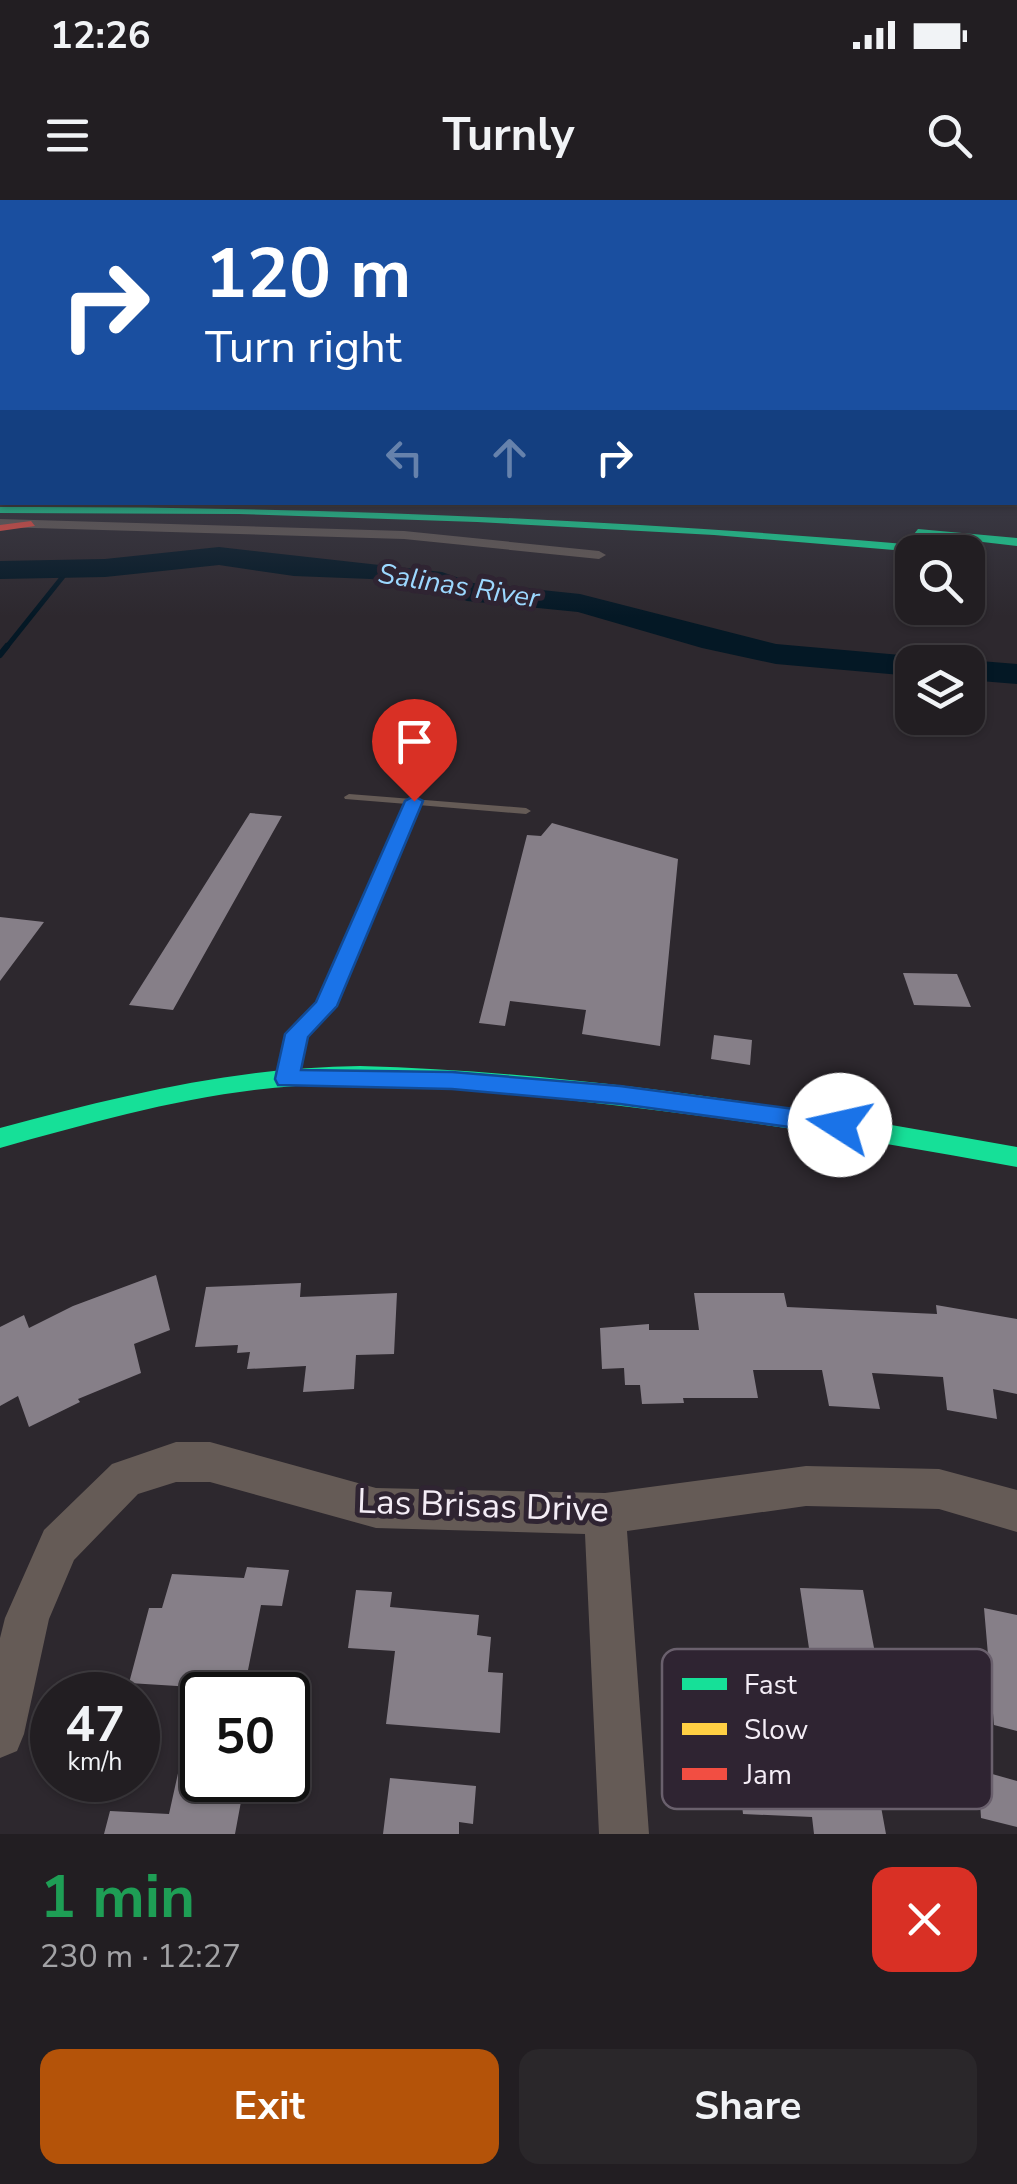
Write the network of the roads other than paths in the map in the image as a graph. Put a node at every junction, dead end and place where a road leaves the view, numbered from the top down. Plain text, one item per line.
1 (567, 505) edge
2 (0, 510) edge
3 (363, 512) junction
4 (888, 521) dead end
5 (31, 524) junction
6 (71, 526) junction
7 (0, 527) edge
8 (1017, 539) edge
9 (895, 547) edge
10 (600, 555) dead end
11 (985, 556) edge
12 (1017, 560) edge
13 (349, 797) dead end
14 (414, 801) junction
15 (526, 811) dead end
16 (287, 1079) junction
17 (0, 1138) edge
18 (1017, 1157) edge
19 (1017, 1511) edge
20 (605, 1514) junction
21 (0, 1734) edge
22 (624, 1834) edge

1 - 8 main road
2 - 3 main road
3 - 5 main road
3 - 9 main road
4 - 8 main road
5 - 6 street
5 - 7 main road
6 - 7 street
6 - 10 street
11 - 12 main road
13 - 14 lane
14 - 15 lane
14 - 16 lane
16 - 17 main road
16 - 18 main road
19 - 20 street, Las Brisas Drive
20 - 21 street, Las Brisas Drive
20 - 22 street

